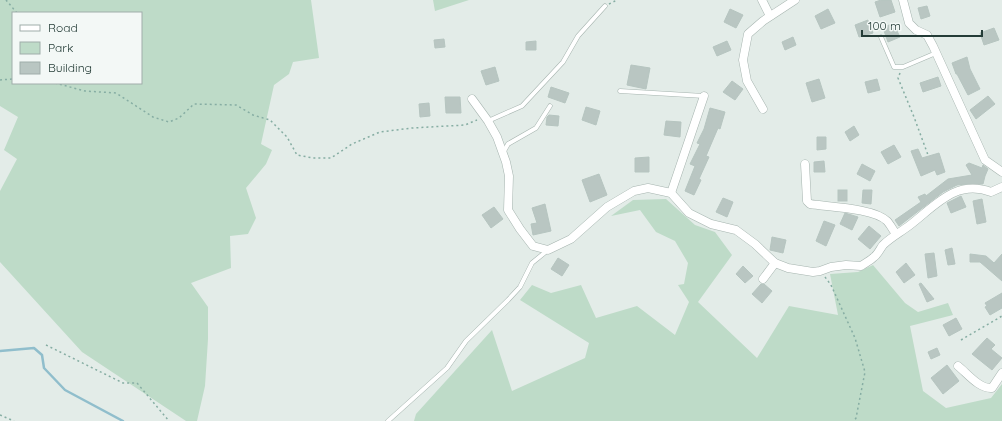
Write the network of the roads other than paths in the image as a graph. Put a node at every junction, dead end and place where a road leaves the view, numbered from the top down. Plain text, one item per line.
1 (762, 0) edge
2 (795, 0) edge
3 (903, 0) edge
4 (605, 6) dead end
5 (770, 16) junction
6 (881, 37) dead end
7 (937, 53) junction
8 (620, 92) dead end
9 (704, 96) joint
10 (472, 99) dead end
11 (550, 106) dead end
12 (762, 109) dead end
13 (487, 119) junction
14 (503, 153) junction
15 (805, 164) dead end
16 (1002, 172) edge
17 (1002, 187) edge
18 (671, 193) junction
19 (896, 234) junction
20 (548, 250) junction
21 (775, 263) junction
22 (763, 279) dead end
23 (958, 366) dead end
24 (1002, 373) edge
25 (388, 421) edge

1 - 5 street
2 - 5 street
3 - 7 street
4 - 13 lane
5 - 12 street
6 - 7 lane
7 - 16 street
8 - 9 lane
9 - 18 street
10 - 13 street
11 - 14 lane
13 - 14 street
14 - 20 street
15 - 19 street
17 - 19 street
18 - 20 street
18 - 21 street
19 - 21 street
20 - 25 lane
21 - 22 street
23 - 24 street

